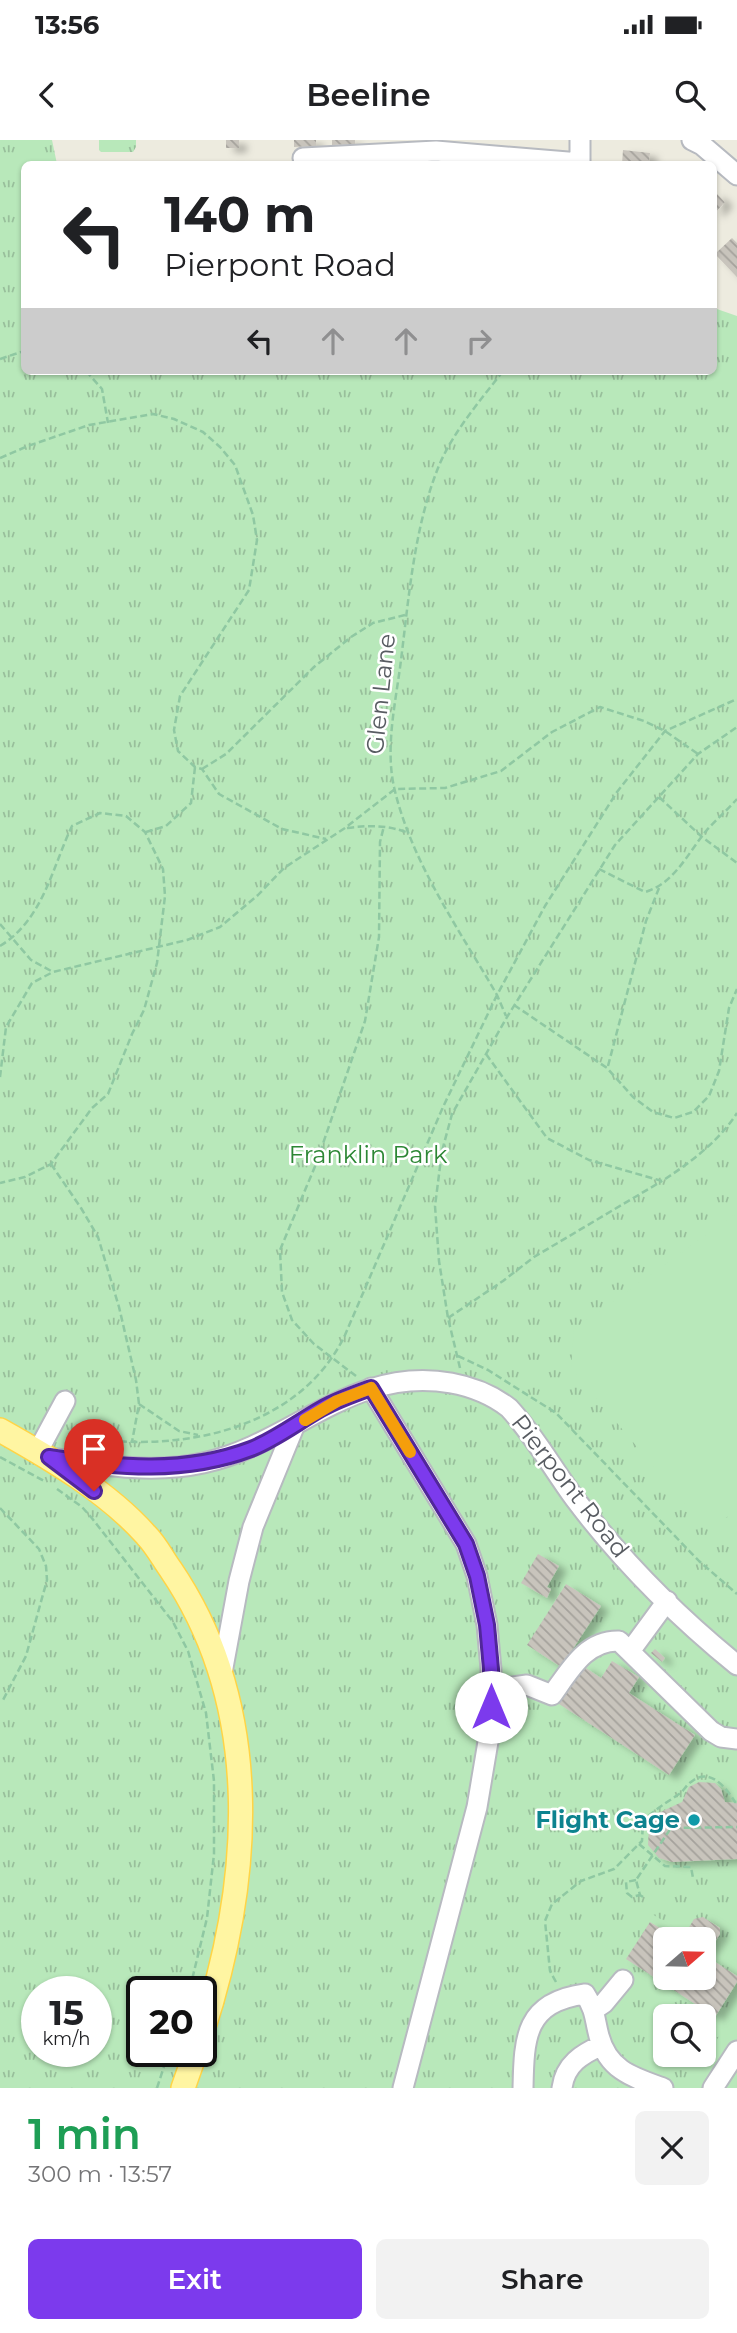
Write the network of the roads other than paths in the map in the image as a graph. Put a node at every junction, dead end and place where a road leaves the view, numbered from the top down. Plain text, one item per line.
1 (580, 140) edge
2 (692, 140) edge
3 (303, 158) dead end
4 (549, 161) edge
5 (580, 161) edge
6 (737, 175) edge
7 (371, 1388) junction
8 (65, 1401) dead end
9 (294, 1427) junction
10 (0, 1430) edge
11 (44, 1454) junction
12 (667, 1601) junction
13 (631, 1650) junction
14 (737, 1665) edge
15 (222, 1673) junction
16 (491, 1690) junction
17 (737, 1739) edge
18 (217, 1977) edge
19 (623, 1980) dead end
20 (595, 2009) junction
21 (602, 2045) junction
22 (737, 2051) edge
23 (190, 2067) edge
24 (183, 2088) edge
25 (403, 2088) edge
26 (523, 2088) edge
27 (562, 2088) edge
28 (663, 2088) edge
29 (713, 2088) edge

1 - 5 street
2 - 6 street
3 - 4 street
7 - 9 street, Pierpont Road
7 - 12 street, Pierpont Road
7 - 16 street
8 - 11 street
9 - 11 street, Pierpont Road
9 - 15 street
10 - 11 main road
11 - 15 main road
12 - 13 street
12 - 14 street, Pierpont Road
13 - 16 street
13 - 17 street
15 - 18 main road
16 - 25 street
19 - 20 street
20 - 21 street
20 - 26 street
21 - 27 street
21 - 28 street
22 - 29 street
23 - 24 main road

